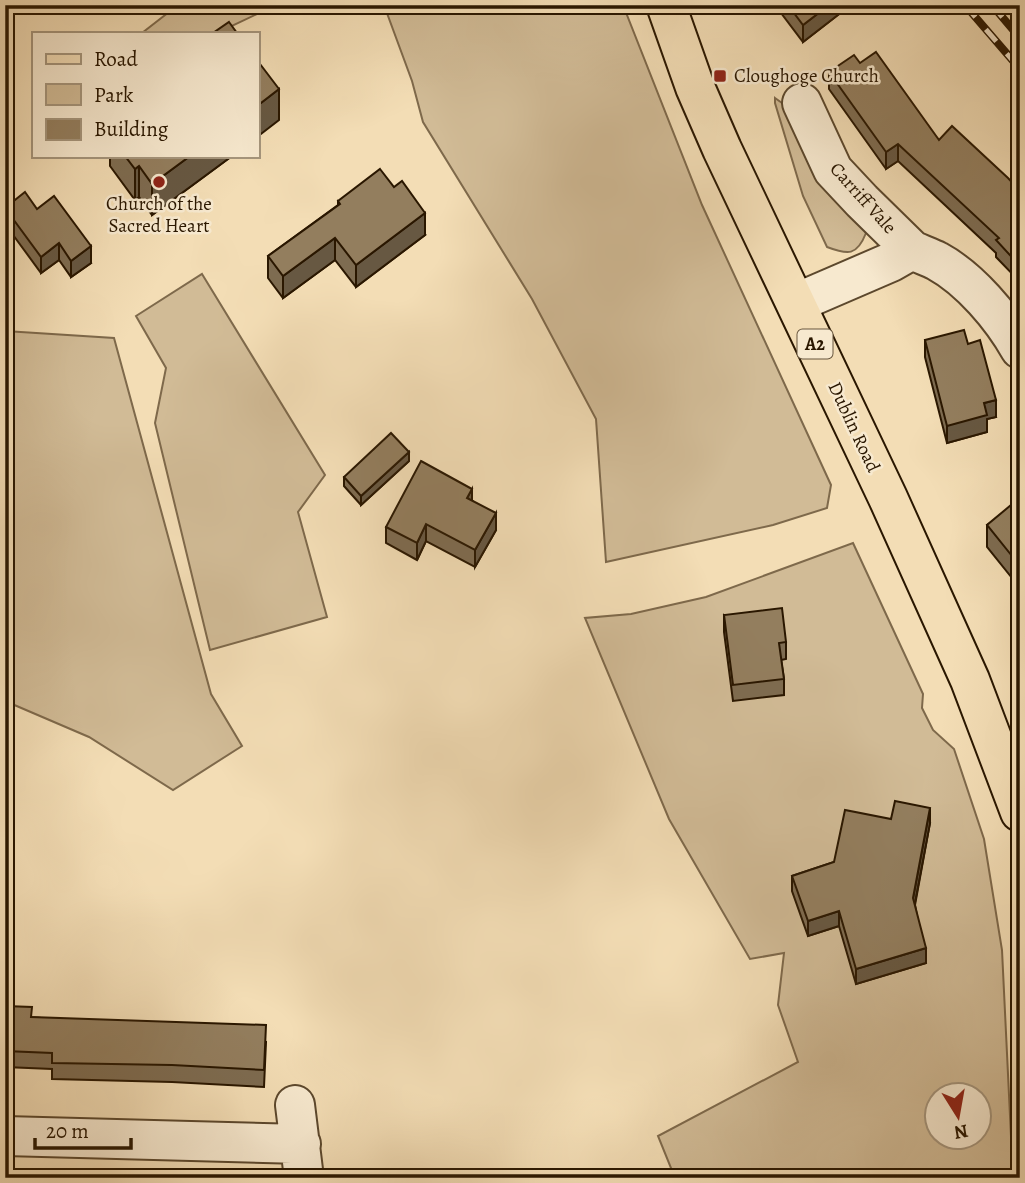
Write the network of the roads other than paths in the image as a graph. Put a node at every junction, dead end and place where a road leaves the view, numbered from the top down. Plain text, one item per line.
1 (666, 5) edge
2 (802, 103) dead end
3 (912, 250) junction
4 (796, 303) junction
5 (1020, 349) edge
6 (1020, 812) edge
7 (295, 1105) dead end
8 (5, 1136) edge
9 (302, 1161) edge

1 - 4 main road, Dublin Road / A2
2 - 3 street, Carriff Vale
3 - 4 street, Carriff Vale
3 - 5 street, Carriff Vale
4 - 6 main road, Dublin Road / A2
7 - 9 street
8 - 9 street

